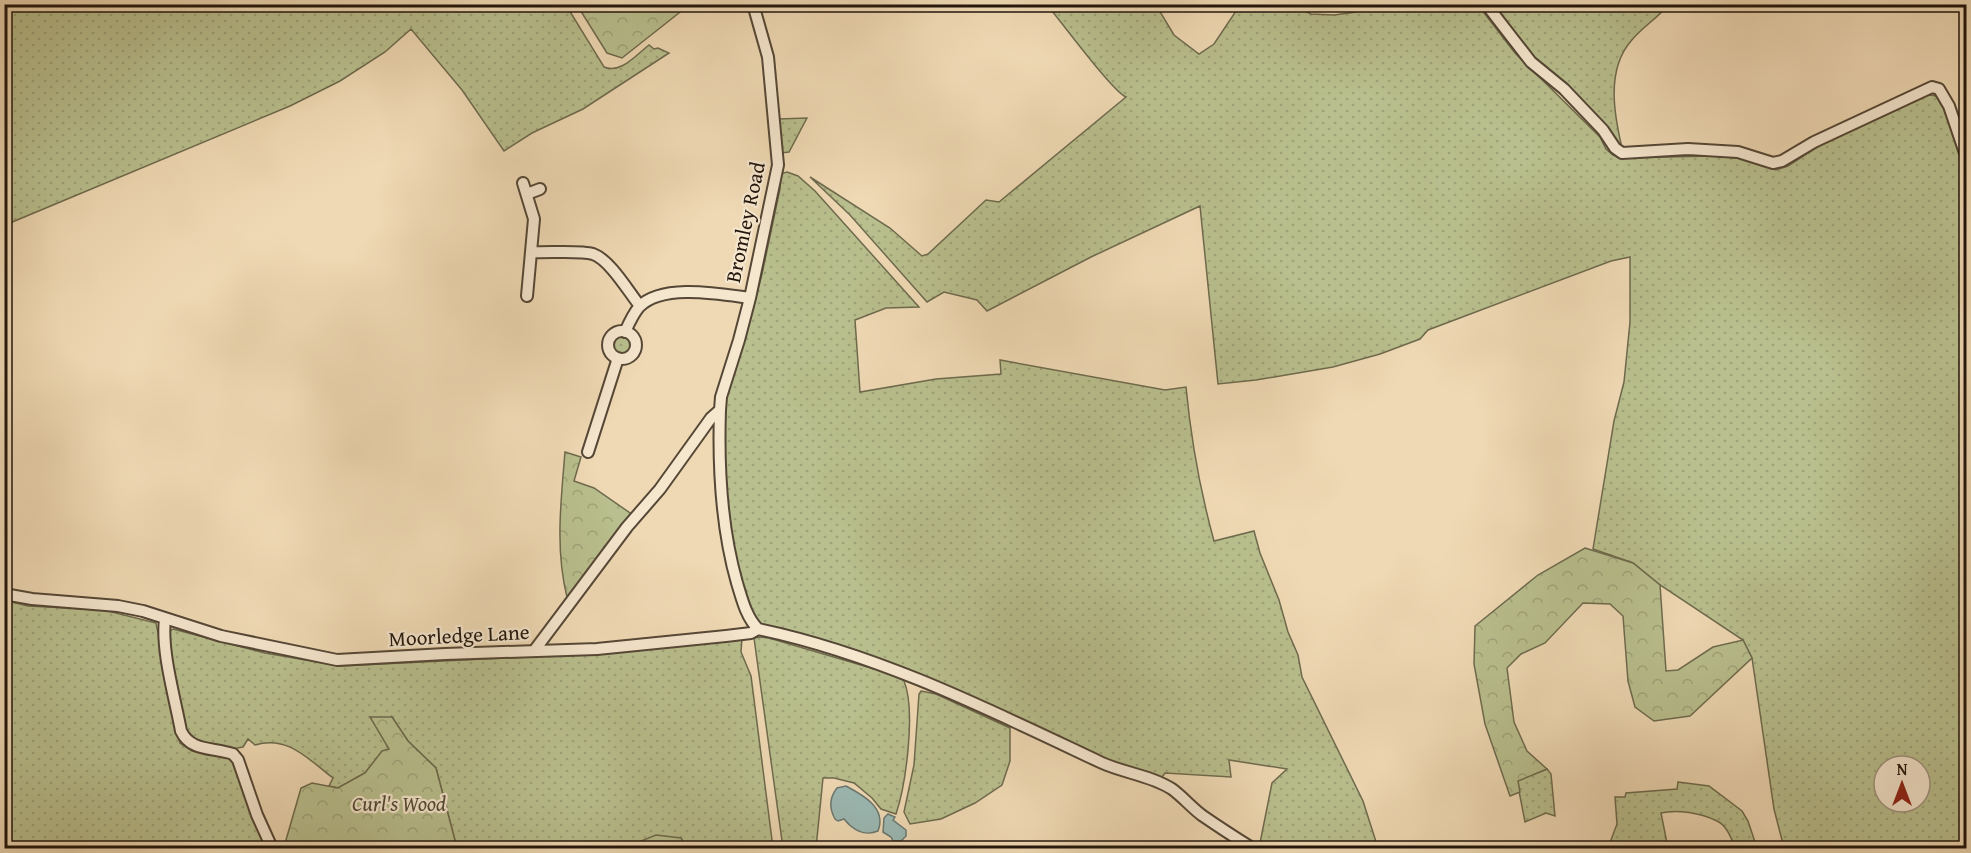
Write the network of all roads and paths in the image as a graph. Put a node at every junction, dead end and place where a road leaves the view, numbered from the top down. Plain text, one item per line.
1 (753, 4) edge
2 (1486, 4) edge
3 (1966, 156) edge
4 (523, 183) dead end
5 (540, 189) dead end
6 (527, 194) junction
7 (531, 252) junction
8 (526, 296) dead end
9 (750, 298) junction
10 (640, 306) junction
11 (625, 332) junction
12 (618, 358) junction
13 (720, 410) junction
14 (588, 452) dead end
15 (4, 594) edge
16 (165, 619) junction
17 (758, 629) junction
18 (534, 651) junction
19 (272, 849) edge
20 (1252, 849) edge

1 - 9 street, Bromley Road
2 - 3 street
4 - 6 street
5 - 6 street
6 - 7 street
7 - 8 street
7 - 10 street
9 - 10 street
9 - 13 street, Bromley Road
10 - 11 street
11 - 12 street
11 - 12 street
12 - 14 street
13 - 17 street, Bromley Road
13 - 18 street, Bromley Road
15 - 16 street, Moorledge Lane
16 - 18 street, Moorledge Lane
16 - 19 street
17 - 18 street, Moorledge Lane
17 - 20 street

